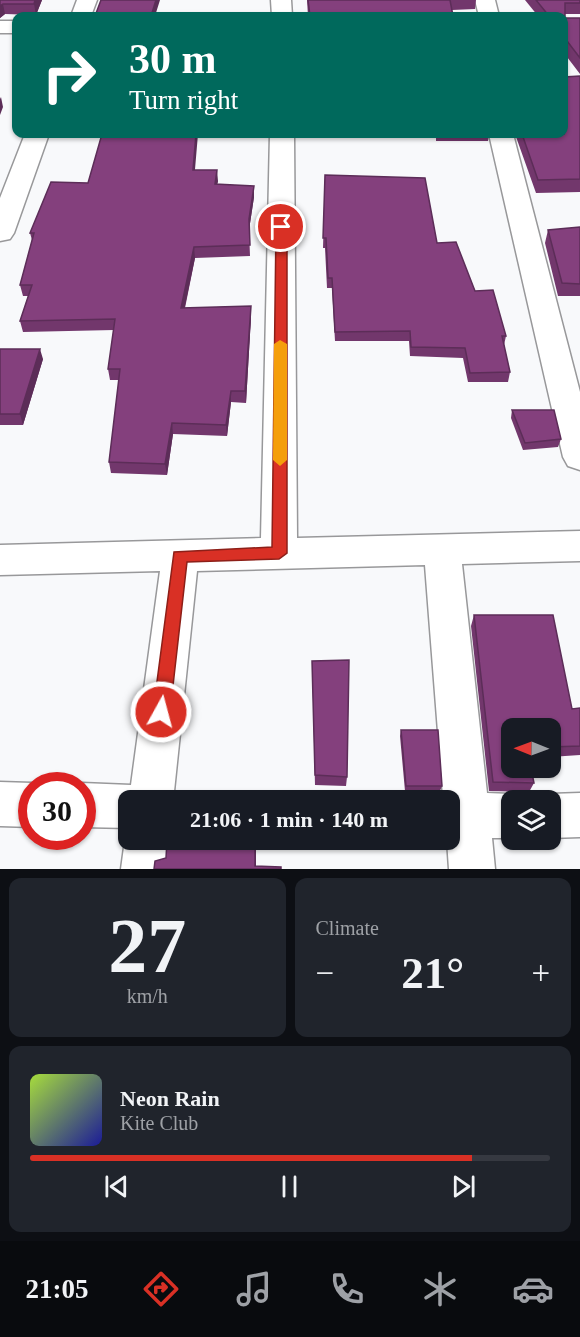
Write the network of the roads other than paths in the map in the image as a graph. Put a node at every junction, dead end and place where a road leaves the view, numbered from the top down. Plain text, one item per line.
1 (36, 138) edge
2 (282, 138) edge
3 (502, 138) edge
4 (0, 233) edge
5 (580, 457) edge
6 (580, 546) edge
7 (442, 549) junction
8 (279, 553) junction
9 (180, 556) junction
10 (0, 560) edge
11 (152, 790) edge
12 (456, 790) edge
13 (0, 804) edge
14 (18, 805) edge
15 (96, 805) edge
16 (118, 806) edge
17 (580, 815) edge
18 (460, 816) edge
19 (501, 816) edge
20 (561, 816) edge
21 (460, 824) edge
22 (146, 850) edge
23 (144, 869) edge
24 (472, 869) edge

1 - 4 street
2 - 8 street
3 - 5 street
6 - 7 street
7 - 8 street
7 - 12 street
8 - 9 street
9 - 10 street
9 - 11 street
13 - 14 street
15 - 16 street
17 - 20 street
18 - 19 street
21 - 24 street
22 - 23 street

